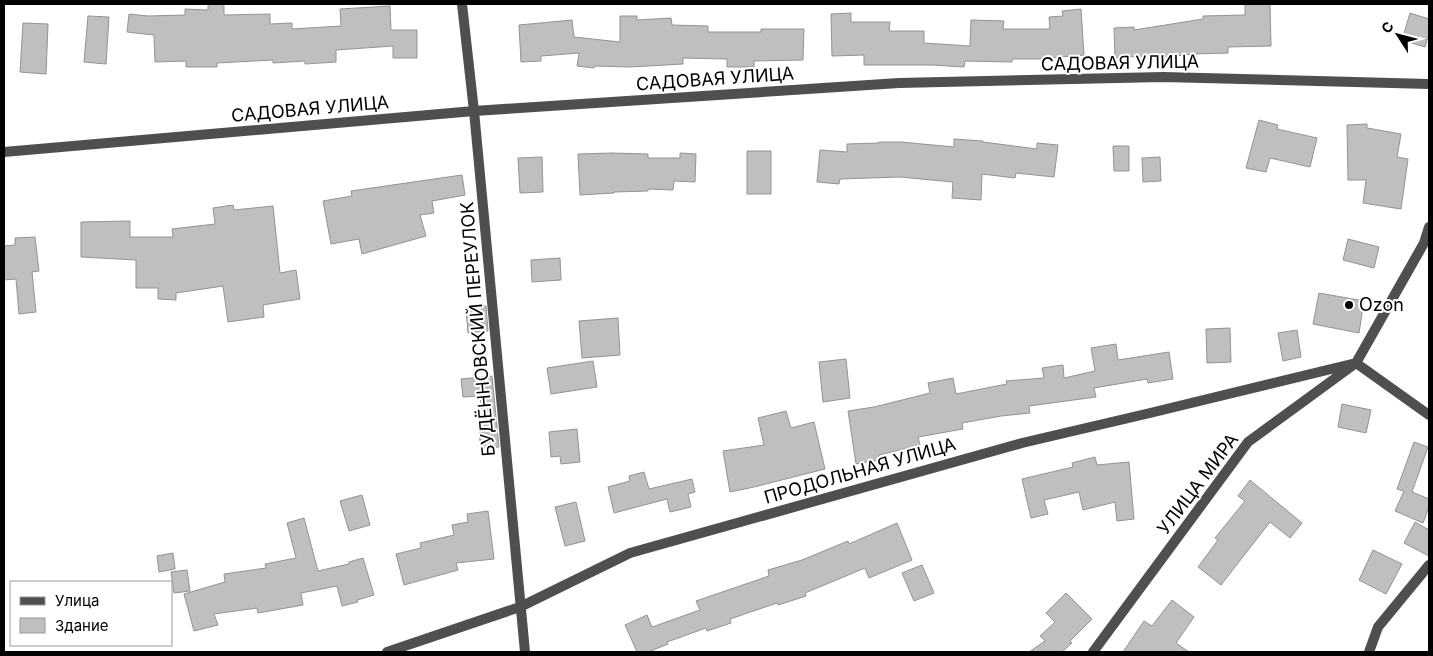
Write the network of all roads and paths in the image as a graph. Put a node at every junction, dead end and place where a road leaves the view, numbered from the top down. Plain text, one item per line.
1 (462, 4) edge
2 (1429, 84) edge
3 (474, 111) junction
4 (4, 152) edge
5 (1429, 227) edge
6 (1356, 363) junction
7 (1429, 414) edge
8 (1429, 565) edge
9 (520, 607) junction
10 (387, 652) edge
11 (525, 652) edge
12 (1093, 652) edge
13 (1369, 652) edge

1 - 3 street, БУДЁННОВСКИЙ ПЕРЕУЛОК
2 - 3 street, САДОВАЯ УЛИЦА
3 - 4 street, САДОВАЯ УЛИЦА
3 - 9 street, БУДЁННОВСКИЙ ПЕРЕУЛОК
5 - 6 street
6 - 7 street
6 - 9 street, ПРОДОЛЬНАЯ УЛИЦА
6 - 12 street, УЛИЦА МИРА
8 - 13 street
9 - 10 street, ПРОДОЛЬНАЯ УЛИЦА
9 - 11 street, БУДЁННОВСКИЙ ПЕРЕУЛОК

